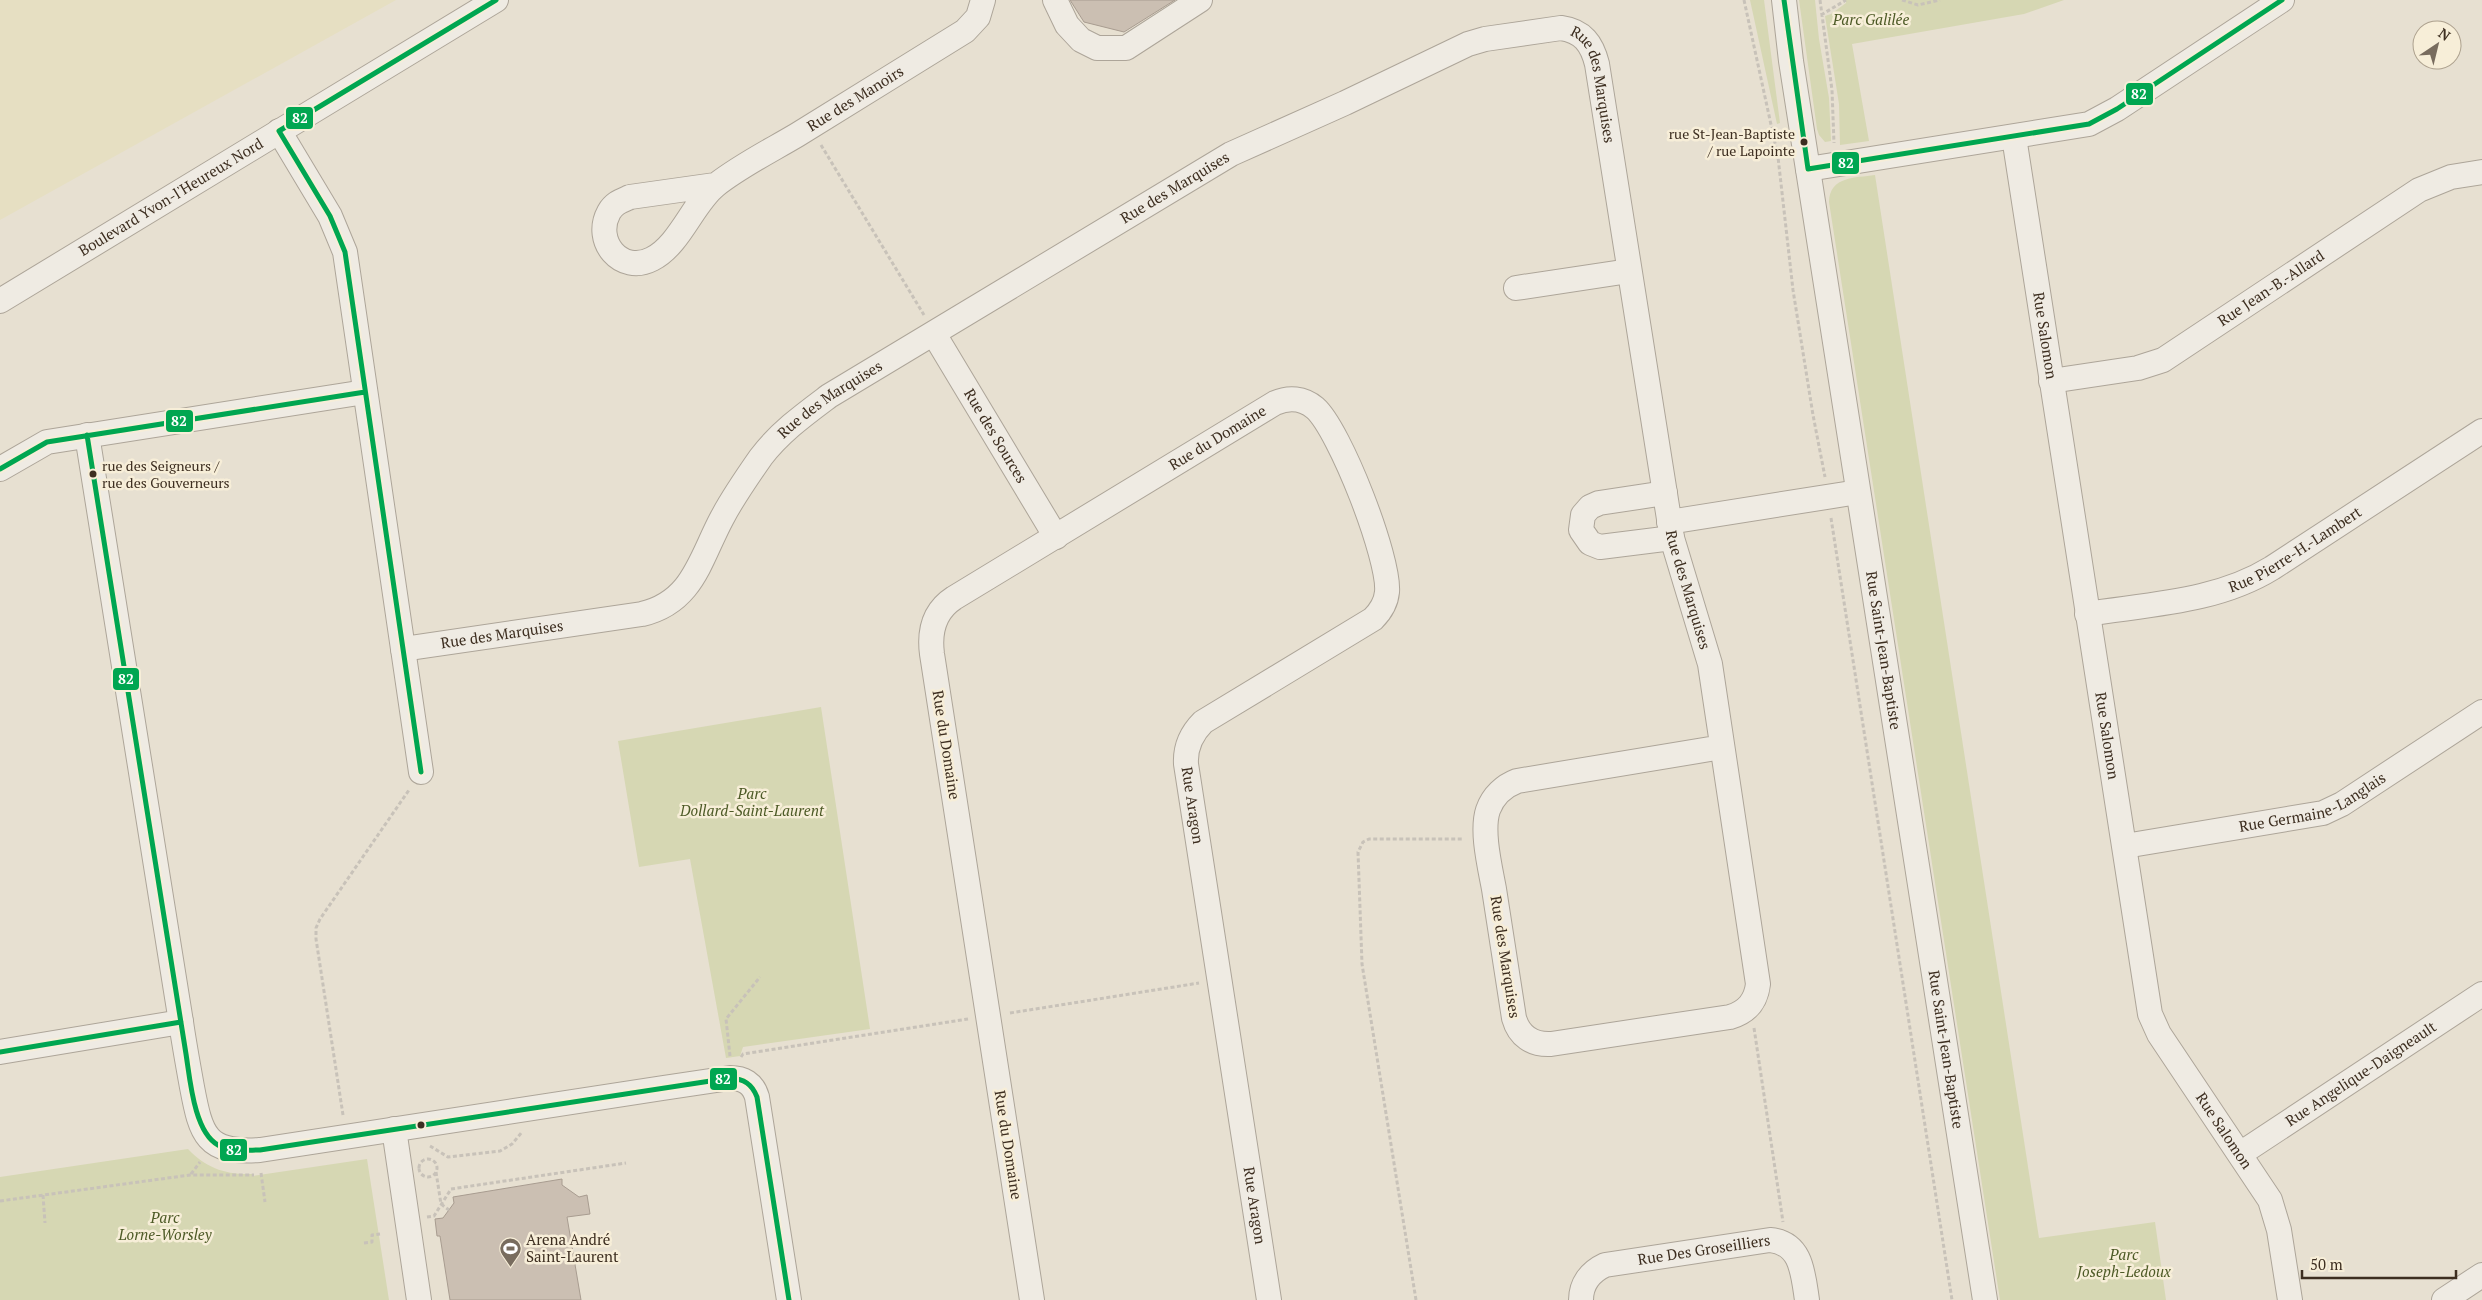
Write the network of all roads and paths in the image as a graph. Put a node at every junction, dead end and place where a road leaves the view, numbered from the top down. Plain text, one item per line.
1 (496, 0) edge
2 (983, 0) edge
3 (1054, 0) edge
4 (1200, 0) edge
5 (1744, 0) edge
6 (1784, 0) edge
7 (1820, 0) edge
8 (1846, 0) edge
9 (1902, 0) edge
10 (1940, 0) edge
11 (2282, 0) edge
12 (1821, 15) junction
13 (279, 131) junction
14 (2014, 137) junction
15 (819, 142) dead end
16 (1836, 164) junction
17 (1808, 169) junction
18 (2482, 172) edge
19 (714, 186) dead end
20 (1629, 271) junction
21 (1516, 288) dead end
22 (0, 301) edge
23 (929, 326) junction
24 (2051, 381) junction
25 (365, 392) junction
26 (1305, 401) joint
27 (2482, 431) edge
28 (87, 435) junction
29 (0, 469) edge
30 (1664, 492) junction
31 (1858, 492) junction
32 (1828, 497) junction
33 (1671, 530) junction
34 (1056, 536) junction
35 (2087, 614) junction
36 (403, 649) junction
37 (2482, 712) edge
38 (1722, 747) junction
39 (421, 772) joint
40 (1487, 840) junction
41 (2124, 846) junction
42 (760, 976) dead end
43 (1220, 980) junction
44 (2482, 994) edge
45 (1750, 1006) junction
46 (1004, 1014) dead end
47 (970, 1019) dead end
48 (180, 1022) junction
49 (0, 1052) edge
50 (741, 1058) dead end
51 (730, 1060) dead end
52 (344, 1118) dead end
53 (526, 1128) dead end
54 (394, 1129) junction
55 (424, 1143) dead end
56 (2240, 1154) junction
57 (200, 1162) dead end
58 (626, 1163) dead end
59 (436, 1171) junction
60 (261, 1173) dead end
61 (190, 1175) junction
62 (254, 1175) dead end
63 (451, 1189) junction
64 (439, 1191) junction
65 (42, 1195) junction
66 (0, 1201) edge
67 (265, 1202) dead end
68 (441, 1204) junction
69 (449, 1210) dead end
70 (419, 1218) dead end
71 (45, 1223) dead end
72 (380, 1234) dead end
73 (364, 1243) dead end
74 (1786, 1244) junction
75 (2482, 1275) edge
76 (419, 1300) edge
77 (789, 1300) edge
78 (1032, 1300) edge
79 (1269, 1300) edge
80 (1416, 1300) edge
81 (1581, 1300) edge
82 (1807, 1300) edge
83 (1952, 1300) edge
84 (1985, 1300) edge
85 (2290, 1300) edge
86 (2444, 1300) edge

1 - 13 street, Boulevard Yvon-l'Heureux Nord
2 - 19 street, Rue des Manoirs
3 - 4 street
5 - 32 path
6 - 17 street, Rue Saint-Jean-Baptiste
7 - 12 path
8 - 12 path
9 - 10 path
11 - 14 street
12 - 16 path
13 - 22 street, Boulevard Yvon-l'Heureux Nord
13 - 25 street
14 - 16 street
14 - 24 street, Rue Salomon
15 - 23 path
16 - 17 street
17 - 31 street, Rue Saint-Jean-Baptiste
18 - 24 street, Rue Jean-B.-Allard
20 - 21 street
20 - 23 street, Rue des Marquises
20 - 30 street, Rue des Marquises
23 - 34 street, Rue des Sources
23 - 36 street, Rue des Marquises
24 - 35 street, Rue Salomon
25 - 28 street
25 - 36 street
26 - 34 street, Rue du Domaine
26 - 43 street, Rue Aragon
27 - 35 street, Rue Pierre-H.-Lambert
28 - 29 street
28 - 48 street
30 - 33 street, Rue des Marquises
30 - 33 street
31 - 32 street, Rue des Marquises
31 - 84 street, Rue Saint-Jean-Baptiste
32 - 33 street, Rue des Marquises
32 - 83 path
33 - 38 street, Rue des Marquises
34 - 78 street, Rue du Domaine
35 - 41 street, Rue Salomon
36 - 39 street
37 - 41 street, Rue Germaine-Langlais
38 - 40 street, Rue des Marquises
38 - 45 street, Rue des Marquises
39 - 52 path
40 - 45 street, Rue des Marquises
40 - 80 path
41 - 56 street, Rue Salomon
42 - 51 path
43 - 46 path
43 - 79 street, Rue Aragon
44 - 56 street, Rue Angelique-Daigneault
45 - 74 path
47 - 50 path
48 - 49 street
48 - 54 street
53 - 55 path
54 - 76 street
54 - 77 street
56 - 85 street, Rue Salomon
57 - 61 path
58 - 63 path
59 - 59 path
59 - 64 path
60 - 67 path
61 - 62 path
61 - 65 path
63 - 64 path
63 - 68 path
64 - 68 path
65 - 66 path
65 - 71 path
68 - 69 path
68 - 70 path
72 - 73 path
74 - 81 street, Rue Des Groseilliers
74 - 82 street, Rue Des Groseilliers
75 - 86 street

